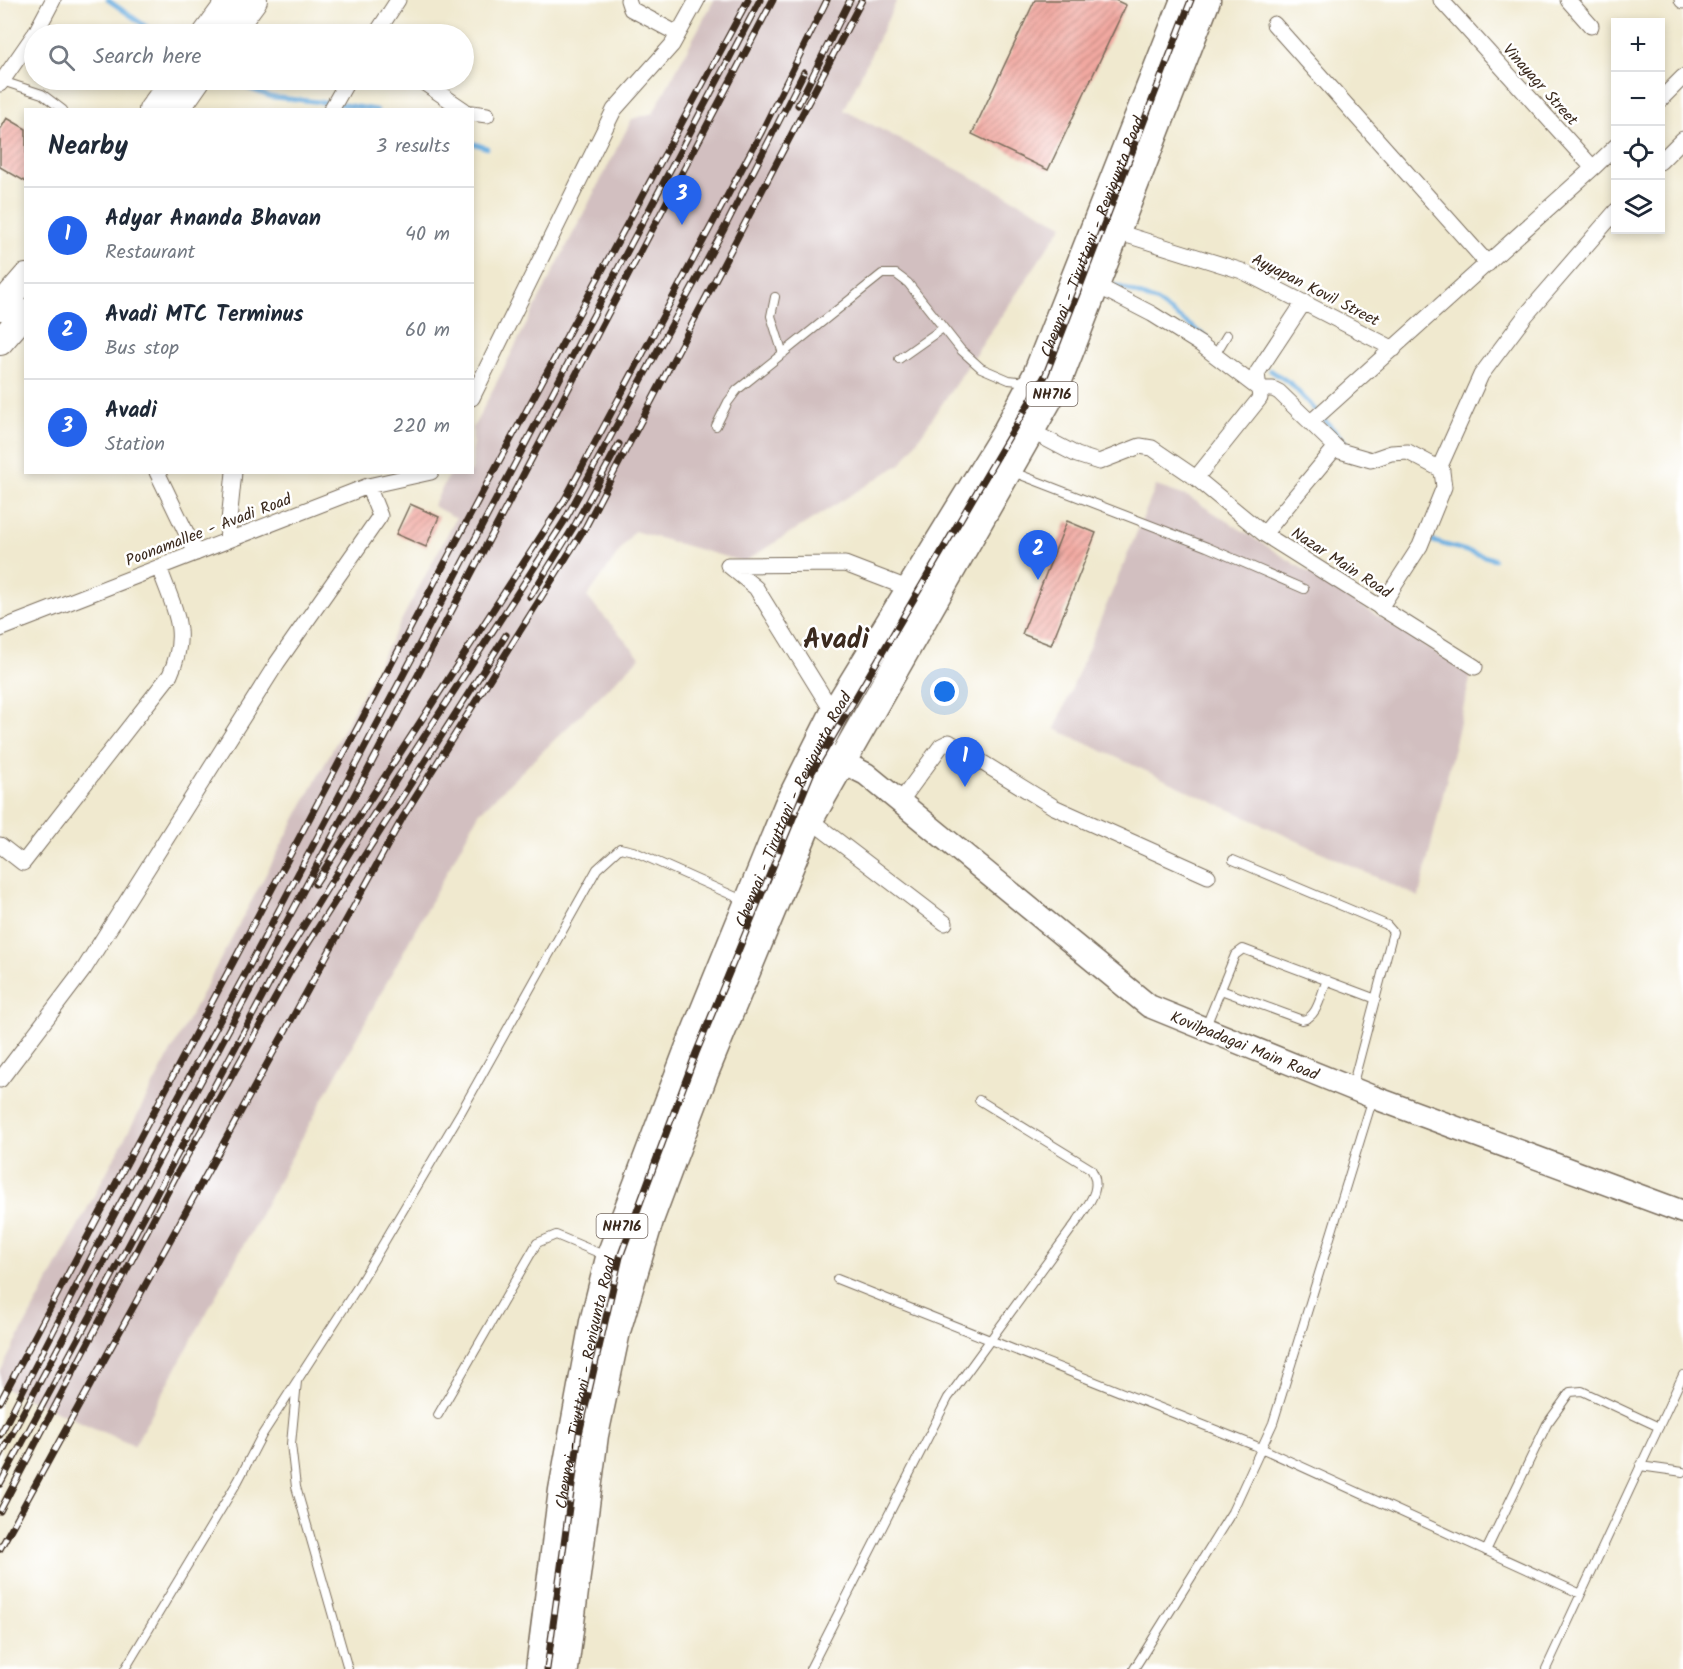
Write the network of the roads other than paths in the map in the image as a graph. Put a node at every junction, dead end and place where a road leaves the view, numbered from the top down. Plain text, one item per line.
1 (53, 0) edge
2 (231, 0) edge
3 (254, 0) edge
4 (398, 0) edge
5 (628, 0) edge
6 (697, 0) edge
7 (1185, 0) edge
8 (1206, 0) edge
9 (1441, 0) edge
10 (1568, 0) edge
11 (41, 24) edge
12 (213, 24) edge
13 (236, 24) edge
14 (382, 24) edge
15 (1274, 24) dead end
16 (1591, 26) dead end
17 (678, 34) junction
18 (24, 50) edge
19 (1683, 77) edge
20 (1, 82) edge
21 (24, 89) edge
22 (28, 90) edge
23 (167, 90) edge
24 (190, 90) edge
25 (342, 90) edge
26 (435, 90) edge
27 (1665, 95) edge
28 (333, 105) edge
29 (60, 108) edge
30 (153, 108) edge
31 (177, 108) edge
32 (461, 108) edge
33 (1683, 139) edge
34 (1611, 151) edge
35 (1665, 157) edge
36 (1593, 168) junction
37 (1611, 217) edge
38 (1116, 232) junction
39 (1488, 264) junction
40 (24, 279) edge
41 (1096, 285) junction
42 (775, 297) dead end
43 (1304, 302) junction
44 (0, 308) edge
45 (24, 314) edge
46 (943, 328) junction
47 (1227, 335) dead end
48 (0, 342) edge
49 (1394, 349) junction
50 (783, 354) junction
51 (1215, 355) junction
52 (899, 359) dead end
53 (1033, 383) junction
54 (1260, 393) junction
55 (474, 394) edge
56 (1319, 415) junction
57 (716, 426) dead end
58 (1031, 431) junction
59 (1336, 447) junction
60 (1000, 465) junction
61 (1442, 470) junction
62 (158, 474) edge
63 (234, 474) edge
64 (422, 474) edge
65 (1196, 478) junction
66 (368, 486) junction
67 (1264, 534) junction
68 (227, 540) junction
69 (196, 552) junction
70 (159, 567) junction
71 (910, 589) junction
72 (1304, 590) dead end
73 (1380, 608) junction
74 (0, 629) edge
75 (1475, 667) dead end
76 (834, 714) junction
77 (815, 749) junction
78 (841, 760) junction
79 (900, 802) junction
80 (799, 812) junction
81 (0, 845) edge
82 (1233, 860) dead end
83 (1208, 876) dead end
84 (759, 908) junction
85 (945, 923) dead end
86 (1327, 980) junction
87 (1221, 990) junction
88 (1376, 999) junction
89 (1205, 1029) junction
90 (0, 1080) edge
91 (1351, 1088) junction
92 (1373, 1097) junction
93 (979, 1100) dead end
94 (1683, 1212) edge
95 (610, 1258) junction
96 (837, 1279) dead end
97 (990, 1340) junction
98 (1683, 1375) edge
99 (298, 1380) junction
100 (438, 1414) dead end
101 (1659, 1427) junction
102 (1261, 1448) junction
103 (1640, 1466) junction
104 (1683, 1472) edge
105 (572, 1515) junction
106 (1486, 1551) junction
107 (1581, 1594) junction
108 (125, 1669) edge
109 (348, 1669) edge
110 (540, 1669) edge
111 (564, 1669) edge
112 (810, 1669) edge
113 (1134, 1669) edge
114 (1546, 1669) edge

1 - 11 street
2 - 12 main road
3 - 13 main road
4 - 14 street
5 - 17 street
6 - 17 street
7 - 53 highway, Chennai - Tiruttani - Renigunta Road
8 - 38 highway, Chennai - Tiruttani - Renigunta Road / NH716
9 - 36 street, Vinayagr Street
10 - 16 street
15 - 39 street
17 - 55 street
18 - 20 street
19 - 27 street
20 - 21 lane
22 - 29 lane
23 - 30 main road
24 - 31 main road
25 - 28 street
26 - 32 street
33 - 35 street
34 - 36 street
36 - 39 street
37 - 61 street
38 - 41 highway, Chennai - Tiruttani - Renigunta Road / NH716
38 - 43 street, Ayyapan Kovil Street
39 - 49 street
40 - 44 main road
41 - 51 street
41 - 58 highway, Chennai - Tiruttani - Renigunta Road / NH716
42 - 50 lane
43 - 49 street, Ayyapan Kovil Street
43 - 54 street
45 - 48 main road
46 - 50 lane
46 - 52 lane
46 - 53 lane
47 - 51 lane
49 - 56 street
50 - 57 lane
51 - 54 street
53 - 60 highway, Chennai - Tiruttani - Renigunta Road
54 - 56 street
54 - 65 street
56 - 59 street
58 - 60 highway, Chennai - Tiruttani - Renigunta Road / NH716
58 - 65 street, Nazar Main Road
59 - 61 street
59 - 67 street
60 - 71 highway, Chennai - Tiruttani - Renigunta Road
60 - 72 lane
60 - 78 highway, Chennai - Tiruttani - Renigunta Road / NH716
61 - 73 street
62 - 69 street
63 - 68 street
64 - 66 street, Poonamallee - Avadi Road
65 - 67 street, Nazar Main Road
66 - 68 street, Poonamallee - Avadi Road
66 - 90 street
67 - 73 street, Nazar Main Road
68 - 69 street, Poonamallee - Avadi Road
69 - 70 street, Poonamallee - Avadi Road
70 - 74 street, Poonamallee - Avadi Road
70 - 81 street
71 - 76 highway, Chennai - Tiruttani - Renigunta Road
71 - 76 street
73 - 75 street, Nazar Main Road
76 - 77 highway, Chennai - Tiruttani - Renigunta Road
77 - 78 main road, Kovilpadagai Main Road
77 - 80 highway, Chennai - Tiruttani - Renigunta Road
78 - 79 main road, Kovilpadagai Main Road
78 - 80 highway, Chennai - Tiruttani - Renigunta Road
79 - 83 street
79 - 89 main road, Kovilpadagai Main Road
80 - 84 highway, Chennai - Tiruttani - Renigunta Road / NH716
80 - 85 street
82 - 88 lane
84 - 95 highway, Chennai - Tiruttani - Renigunta Road / NH716
84 - 99 lane
84 - 105 highway, Chennai - Tiruttani - Renigunta Road / NH716
86 - 87 lane
86 - 87 lane
86 - 88 lane
87 - 89 lane
88 - 91 lane
89 - 91 main road, Kovilpadagai Main Road
91 - 92 main road, Kovilpadagai Main Road
92 - 94 main road, Kovilpadagai Main Road
92 - 102 lane
93 - 97 lane
95 - 100 lane
95 - 105 highway, Chennai - Tiruttani - Renigunta Road / NH716
96 - 97 lane
97 - 102 lane
97 - 112 lane
98 - 101 lane
99 - 108 lane
99 - 109 lane
101 - 103 lane
101 - 106 lane
102 - 106 lane
102 - 113 lane
103 - 104 lane
103 - 107 lane
105 - 110 highway, Chennai - Tiruttani - Renigunta Road / NH716
105 - 111 highway, Chennai - Tiruttani - Renigunta Road / NH716
106 - 107 lane
107 - 114 lane

